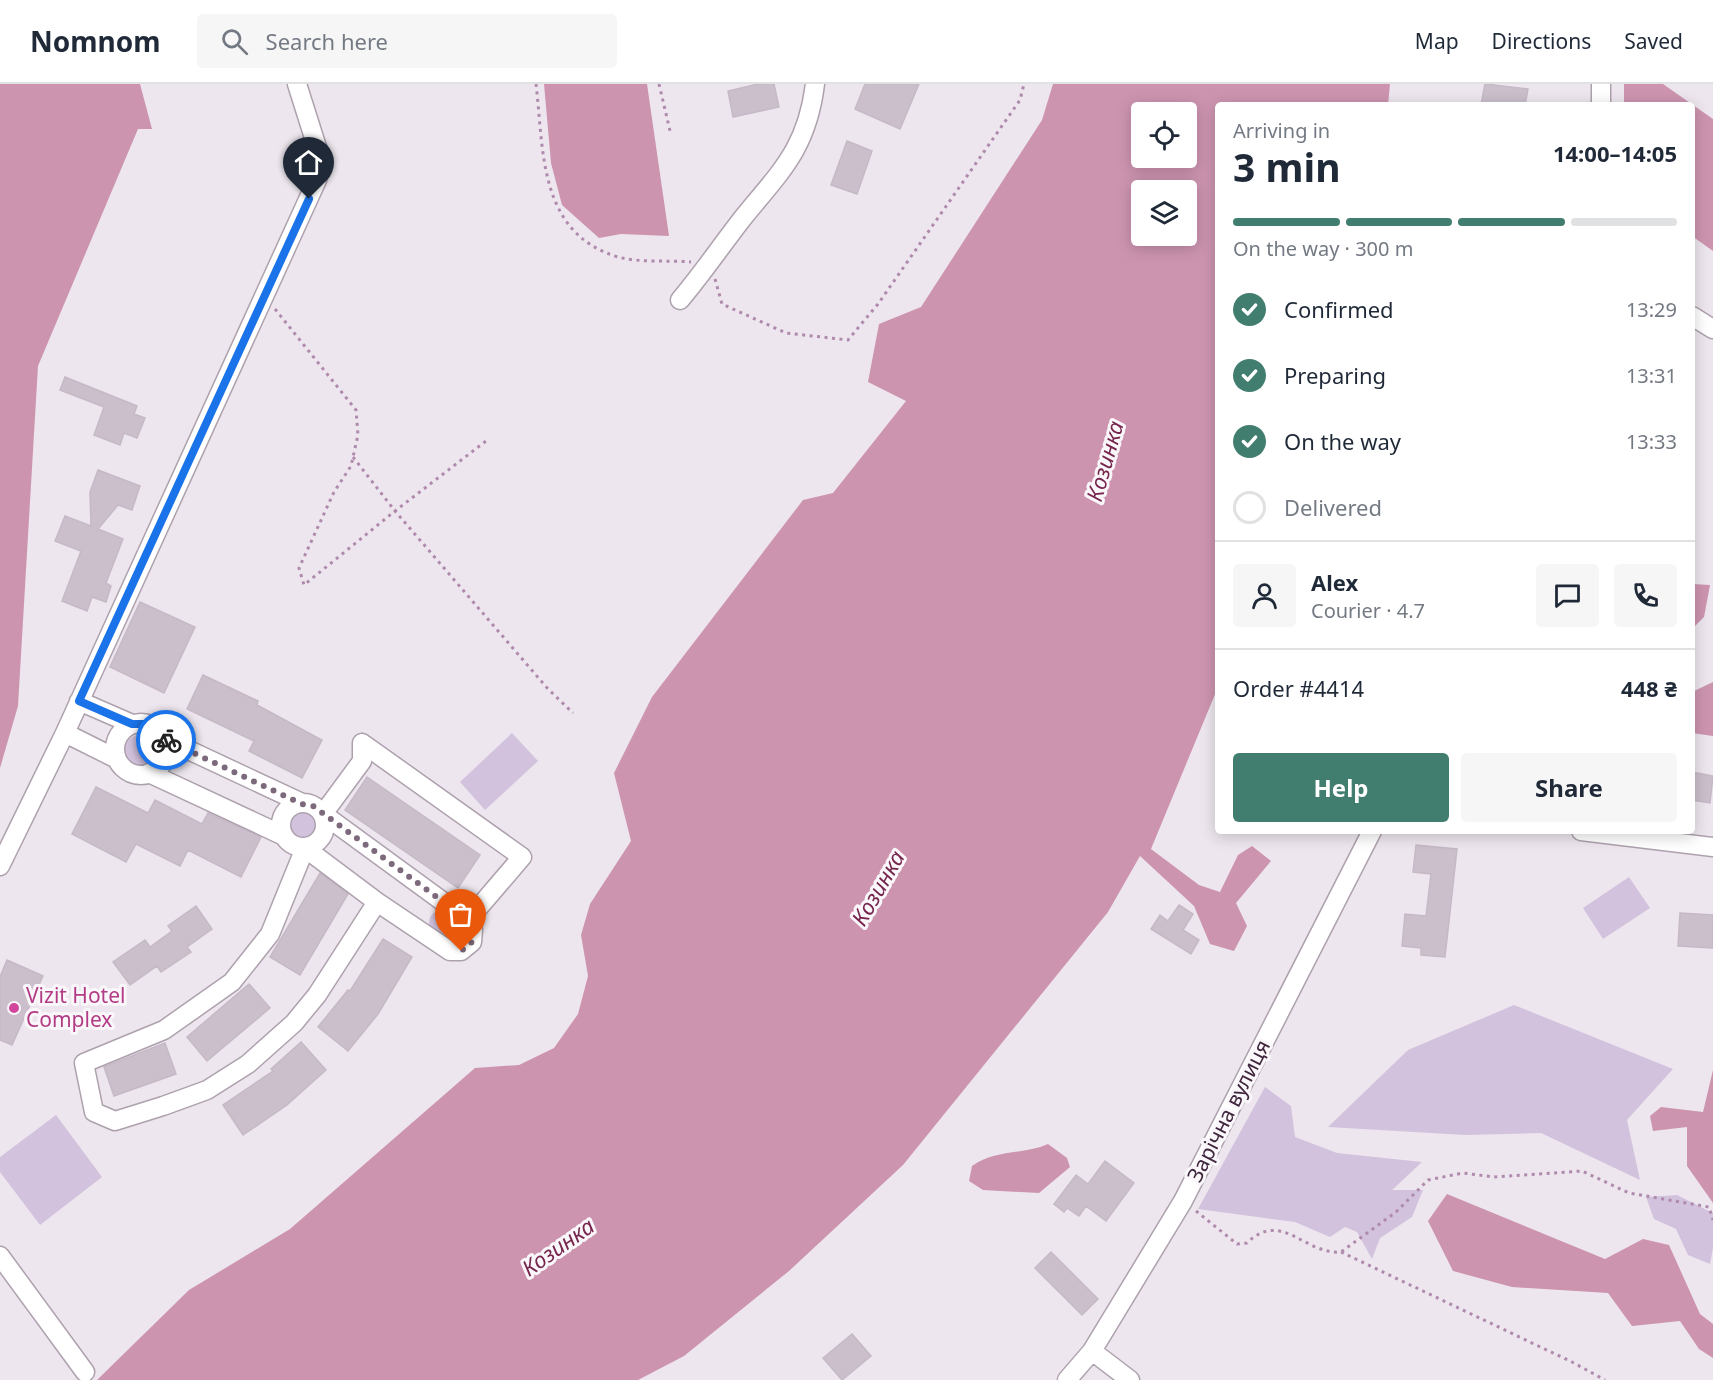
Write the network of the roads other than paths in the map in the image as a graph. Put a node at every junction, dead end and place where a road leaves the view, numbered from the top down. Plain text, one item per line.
1 (297, 84) edge
2 (815, 84) edge
3 (1601, 84) edge
4 (1601, 102) edge
5 (680, 300) dead end
6 (1695, 318) edge
7 (1713, 329) edge
8 (79, 701) junction
9 (132, 724) junction
10 (65, 733) junction
11 (165, 739) junction
12 (117, 759) junction
13 (149, 773) junction
14 (302, 804) junction
15 (322, 814) junction
16 (1370, 834) edge
17 (1606, 834) edge
18 (284, 836) junction
19 (1713, 847) edge
20 (305, 848) junction
21 (0, 866) edge
22 (377, 902) junction
23 (468, 920) junction
24 (0, 1256) edge
25 (1092, 1351) junction
26 (85, 1372) dead end
27 (1067, 1380) edge
28 (1130, 1380) edge

1 - 8 street
2 - 5 street
3 - 4 street
6 - 7 street
8 - 9 street
8 - 10 street
9 - 11 street
9 - 12 street
10 - 12 street
10 - 21 street
11 - 13 street
11 - 14 street
12 - 13 street
13 - 18 street
14 - 15 street
14 - 18 street
15 - 20 street
15 - 23 street
15 - 23 street
16 - 25 street, Зарічна вулиця
17 - 19 street
18 - 20 street
20 - 22 street
20 - 22 street
22 - 23 street
24 - 26 street
25 - 27 street, Зарічна вулиця
25 - 28 street

